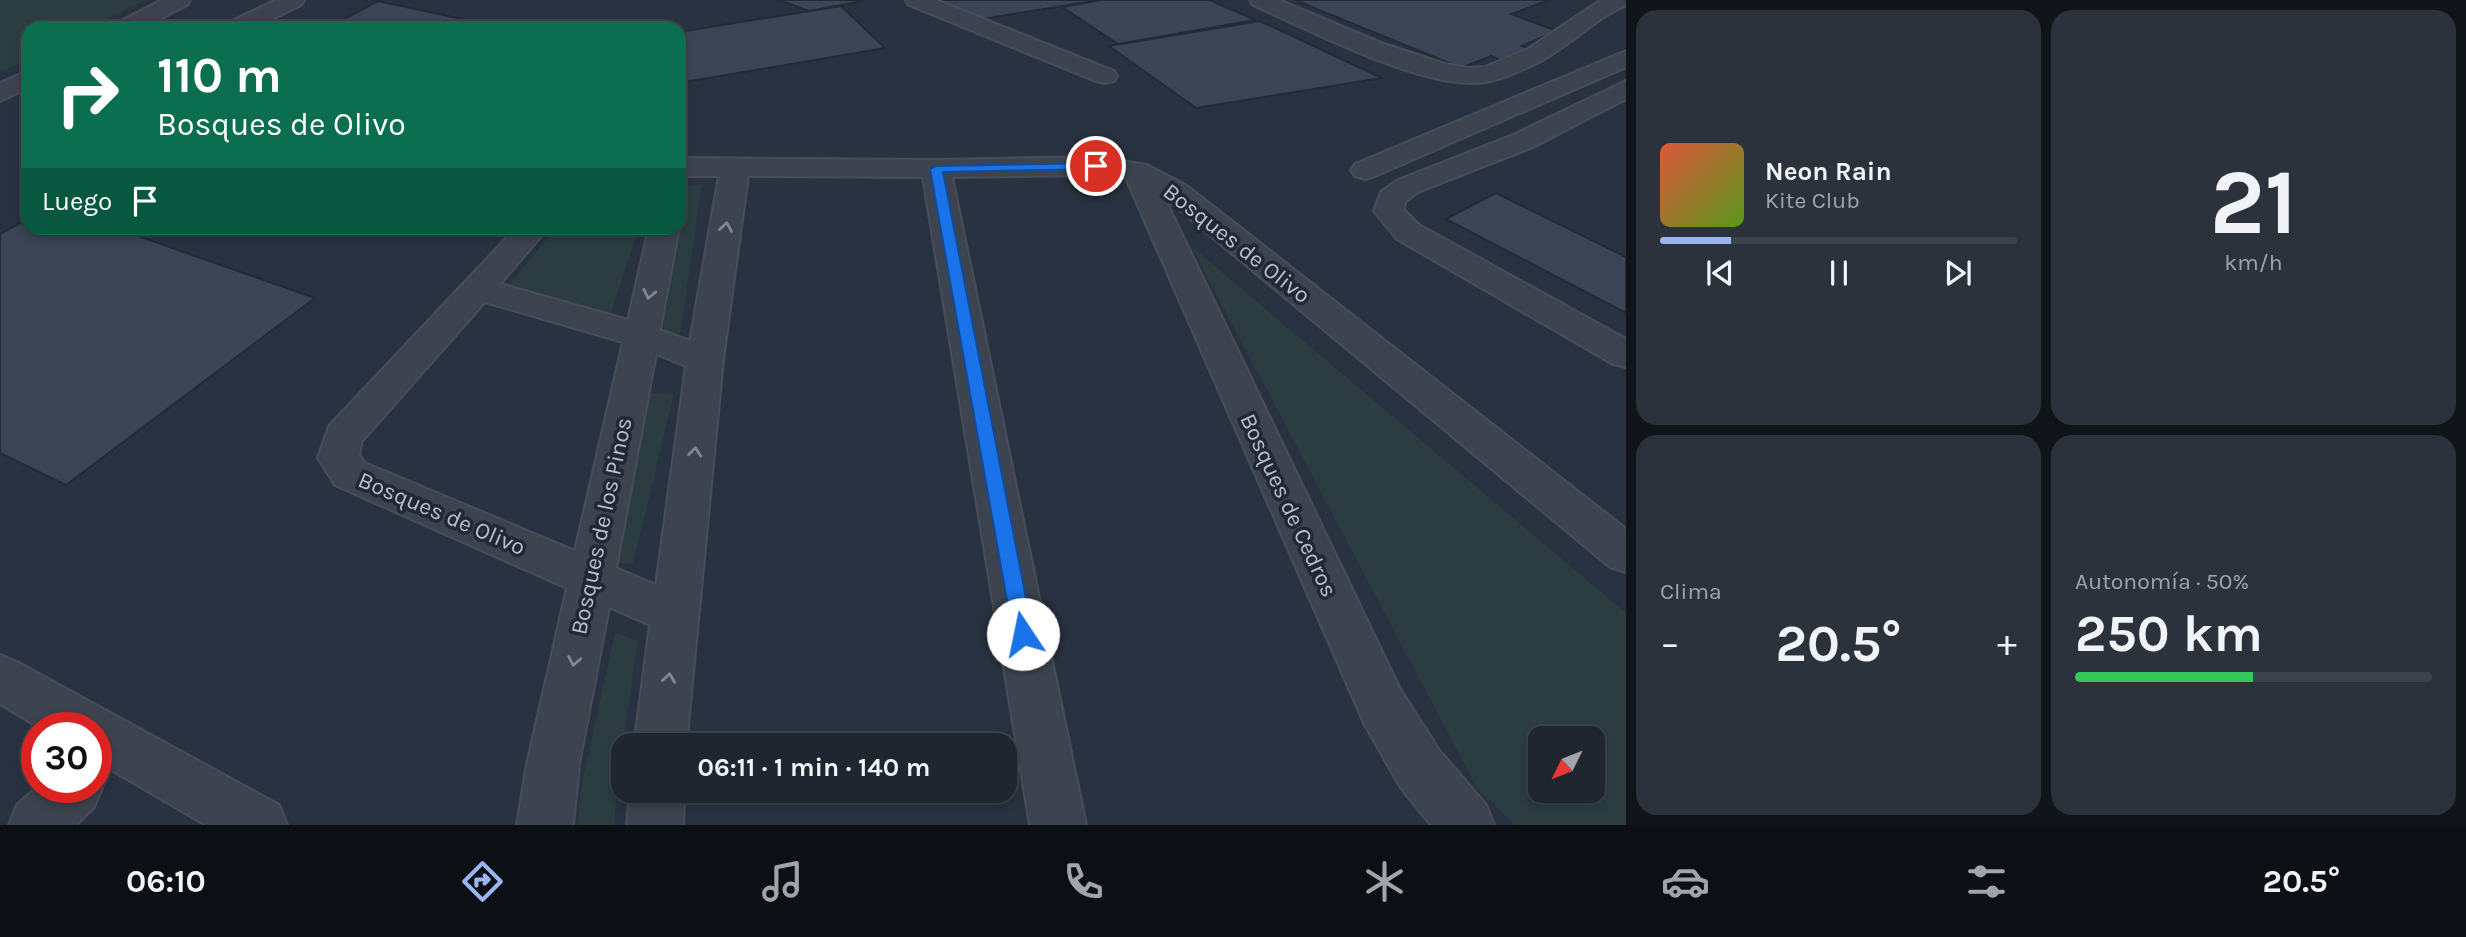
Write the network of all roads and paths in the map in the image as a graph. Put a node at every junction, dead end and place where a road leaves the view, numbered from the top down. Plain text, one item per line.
1 (179, 0) edge
2 (293, 0) edge
3 (918, 0) edge
4 (1261, 0) edge
5 (1619, 0) edge
6 (138, 21) edge
7 (250, 21) edge
8 (1624, 68) edge
9 (1105, 76) dead end
10 (21, 82) edge
11 (0, 93) edge
12 (686, 167) edge
13 (735, 167) junction
14 (936, 169) junction
15 (1365, 170) dead end
16 (1137, 172) junction
17 (527, 235) edge
18 (662, 235) edge
19 (479, 289) junction
20 (640, 335) junction
21 (1626, 355) edge
22 (705, 359) junction
23 (1626, 554) edge
24 (591, 577) junction
25 (677, 615) junction
26 (0, 678) edge
27 (52, 712) edge
28 (662, 733) edge
29 (112, 750) edge
30 (60, 803) edge
31 (656, 803) edge
32 (37, 825) edge
33 (258, 825) edge
34 (545, 825) edge
35 (655, 825) edge
36 (1058, 825) edge
37 (1466, 825) edge

1 - 6 street
2 - 7 street
3 - 9 street
4 - 5 street
8 - 15 street
8 - 21 street
10 - 11 street
12 - 13 street, Bosques de Olivo
13 - 14 street, Bosques de Olivo
22 -> 13 street
14 - 16 street, Bosques de Olivo
14 - 36 street
16 - 23 street, Bosques de Olivo
16 - 37 street, Bosques de Cedros
17 - 19 street, Bosques de Olivo
18 -> 20 street, Bosques de los Pinos
19 - 20 street
19 - 24 street, Bosques de Olivo
20 - 22 street
20 - 24 street, Bosques de los Pinos
25 -> 22 street
24 - 25 street, Bosques de Olivo
24 -> 34 street, Bosques de los Pinos
28 -> 25 street
26 - 27 street
29 - 33 street
30 - 32 street
31 - 35 street

